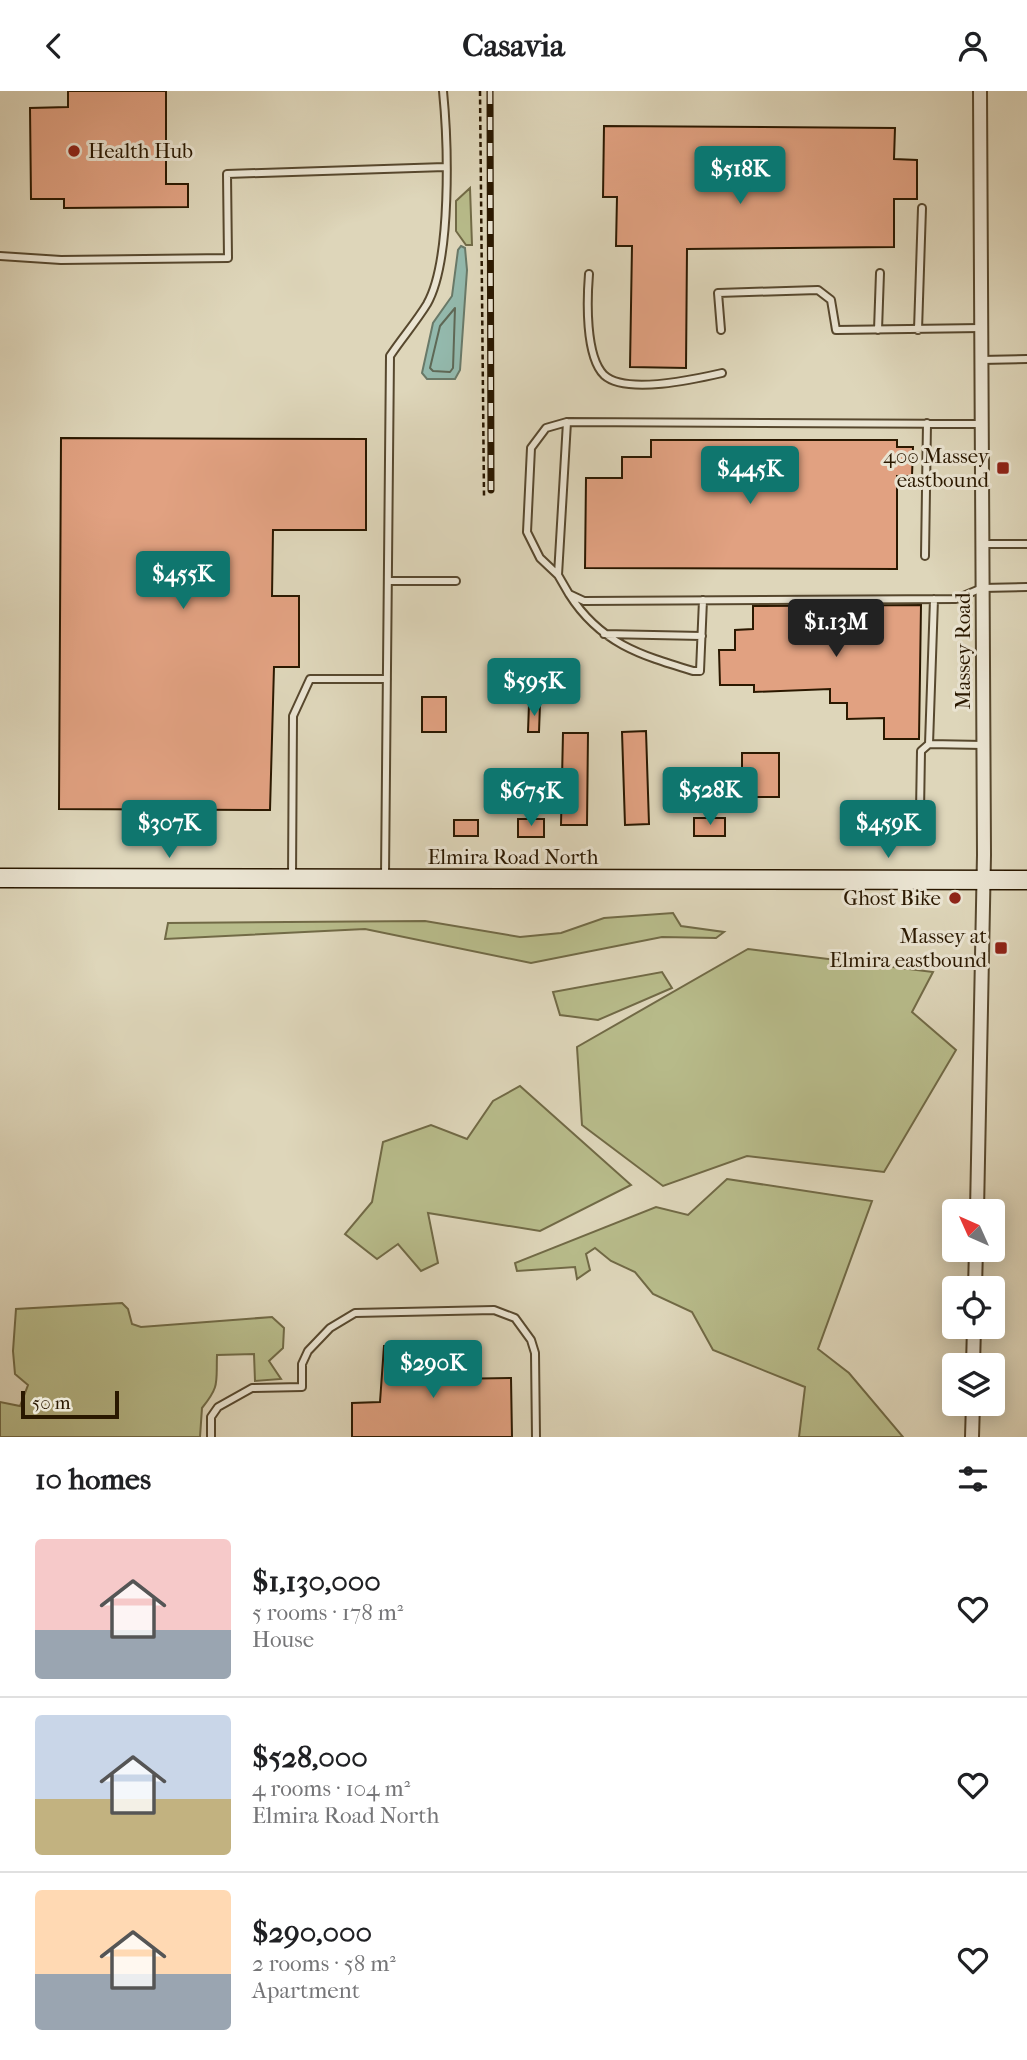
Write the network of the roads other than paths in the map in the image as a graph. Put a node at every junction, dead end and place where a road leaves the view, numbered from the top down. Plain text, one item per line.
1 (443, 91) edge
2 (980, 91) edge
3 (445, 167) junction
4 (922, 208) dead end
5 (0, 256) edge
6 (880, 273) dead end
7 (589, 274) dead end
8 (981, 328) junction
9 (721, 330) dead end
10 (878, 330) junction
11 (918, 330) junction
12 (1027, 359) edge
13 (981, 360) junction
14 (722, 373) dead end
15 (567, 422) junction
16 (928, 423) junction
17 (981, 423) junction
18 (982, 544) junction
19 (1027, 544) edge
20 (925, 556) dead end
21 (558, 575) junction
22 (390, 581) junction
23 (456, 581) dead end
24 (1027, 587) edge
25 (982, 588) junction
26 (569, 594) junction
27 (933, 599) junction
28 (703, 600) junction
29 (604, 634) junction
30 (702, 636) junction
31 (387, 679) junction
32 (929, 744) junction
33 (983, 745) junction
34 (920, 812) dead end
35 (0, 878) edge
36 (292, 880) junction
37 (385, 880) junction
38 (983, 880) junction
39 (1027, 880) edge
40 (977, 1199) edge
41 (972, 1416) edge
42 (211, 1437) edge
43 (536, 1437) edge
44 (972, 1437) edge

1 - 3 lane
2 - 8 street, Massey Road
3 - 5 lane
3 - 22 lane
4 - 11 lane
6 - 10 lane
7 - 14 lane
8 - 11 lane
8 - 13 street, Massey Road
9 - 10 lane
10 - 11 lane
12 - 13 lane
13 - 17 street, Massey Road
15 - 16 lane
15 - 21 lane
15 - 21 lane
16 - 17 lane
16 - 20 lane
17 - 18 street, Massey Road
18 - 19 lane
18 - 25 street, Massey Road
21 - 26 lane
22 - 23 lane
22 - 31 lane
24 - 25 lane
25 - 27 lane
25 - 33 street, Massey Road
26 - 28 lane
26 - 29 lane
27 - 28 lane
27 - 32 lane
28 - 30 lane
29 - 30 lane
29 - 30 lane
31 - 36 lane
31 - 37 lane
32 - 33 lane
32 - 34 lane
33 - 38 street, Massey Road
35 - 36 main road, Elmira Road North
36 - 37 main road, Elmira Road North
37 - 38 main road, Elmira Road North
38 - 39 main road, Elmira Road North
38 - 40 street, Massey Road
41 - 44 street
42 - 43 lane

